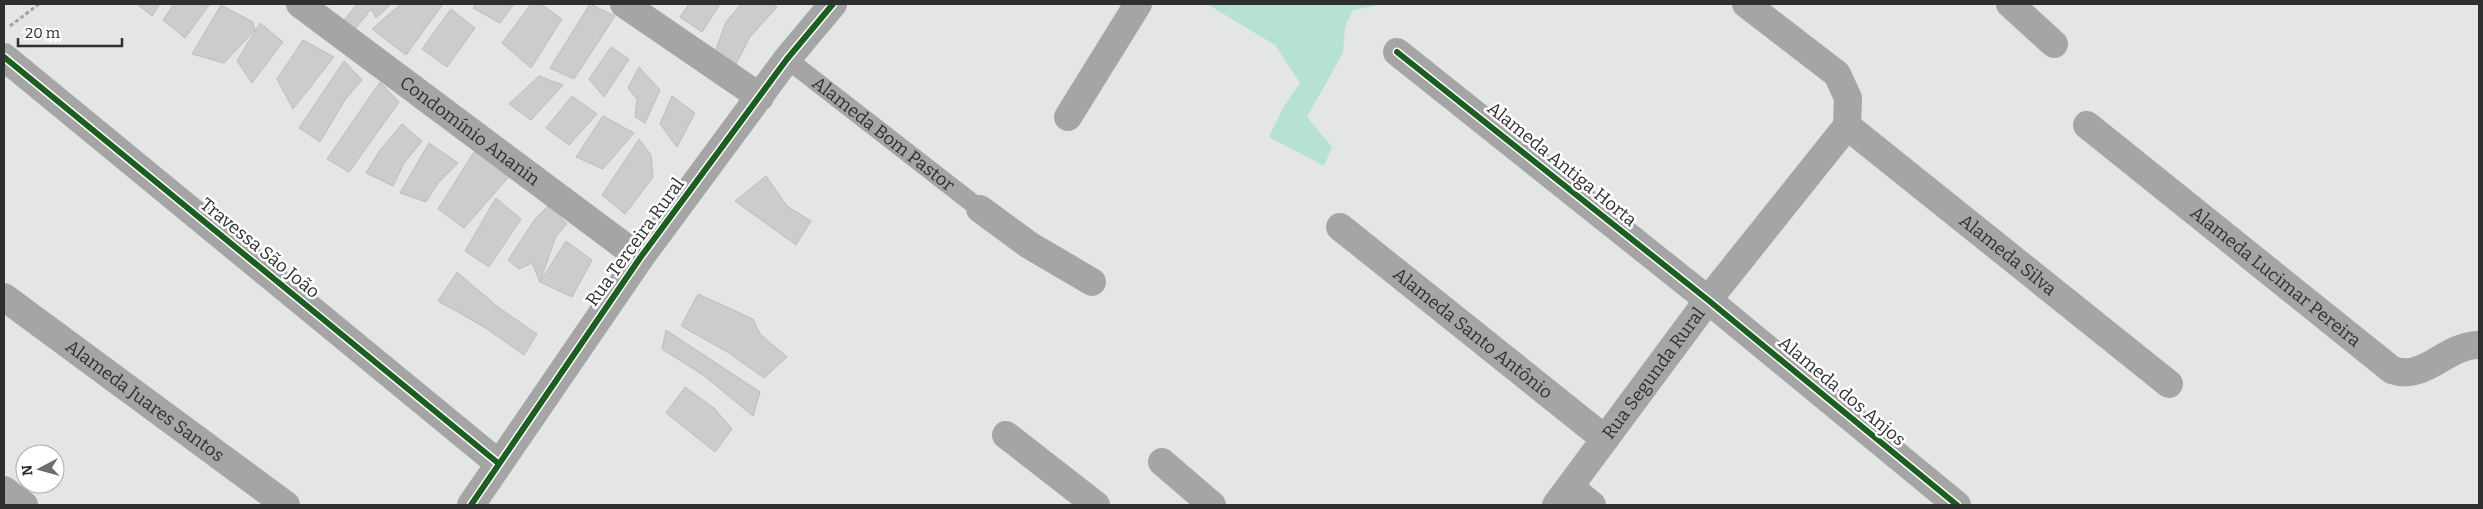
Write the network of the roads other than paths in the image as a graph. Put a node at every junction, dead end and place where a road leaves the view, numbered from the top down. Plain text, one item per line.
1 (300, 4) edge
2 (624, 4) edge
3 (833, 4) edge
4 (1138, 4) edge
5 (1746, 4) edge
6 (2010, 4) edge
7 (2054, 44) dead end
8 (1397, 52) dead end
9 (4, 57) edge
10 (787, 59) junction
11 (760, 97) junction
12 (1068, 117) dead end
13 (2086, 125) dead end
14 (1847, 126) junction
15 (980, 209) joint
16 (1340, 227) dead end
17 (640, 258) junction
18 (1092, 282) dead end
19 (4, 297) edge
20 (1708, 300) junction
21 (2479, 345) edge
22 (2169, 384) dead end
23 (1006, 435) dead end
24 (1605, 439) junction
25 (1162, 462) dead end
26 (498, 463) junction
27 (4, 490) edge
28 (1563, 496) edge
29 (24, 505) edge
30 (286, 505) edge
31 (471, 505) edge
32 (1096, 505) edge
33 (1212, 505) edge
34 (1592, 505) edge
35 (1956, 505) edge

1 - 17 street, Condomínio Ananin
2 - 11 street
3 - 10 street, Rua Terceira Rural
4 - 12 street
5 - 14 street
6 - 7 street
8 - 20 street, Alameda Antiga Horta
9 - 26 street, Travessa São João
10 - 11 street, Rua Terceira Rural
10 - 15 lane, Alameda Bom Pastor
11 - 17 street, Rua Terceira Rural
13 - 21 street, Alameda Lucimar Pereira
14 - 20 street, Rua Segunda Rural
14 - 22 street, Alameda Silva
15 - 18 street
16 - 24 street, Alameda Santo Antônio
17 - 26 street, Rua Terceira Rural
19 - 30 street, Alameda Juares Santos
20 - 24 street, Rua Segunda Rural
20 - 35 street, Alameda dos Anjos
23 - 32 street
24 - 28 street, Rua Segunda Rural
25 - 33 street
26 - 31 street, Rua Terceira Rural
27 - 29 street
28 - 34 street

